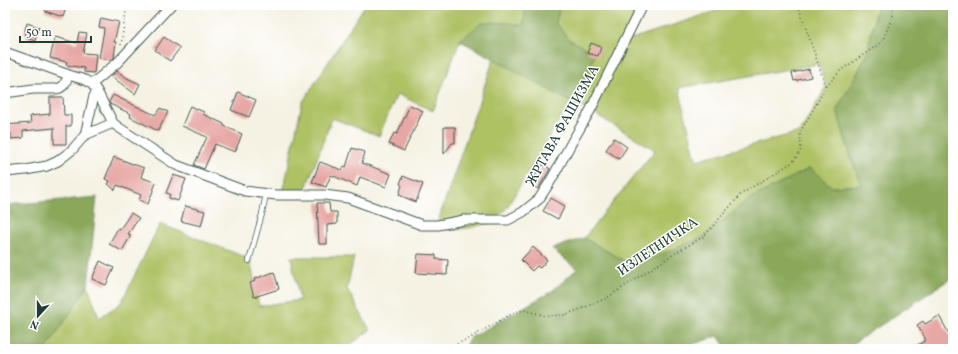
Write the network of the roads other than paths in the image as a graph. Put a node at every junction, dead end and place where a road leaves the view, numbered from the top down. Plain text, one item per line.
1 (171, 5) edge
2 (642, 5) edge
3 (5, 52) edge
4 (69, 75) junction
5 (94, 87) junction
6 (5, 93) edge
7 (113, 123) junction
8 (85, 135) junction
9 (5, 172) edge
10 (266, 194) junction
11 (249, 261) dead end

1 - 5 street
2 - 10 street, ЖРТАВА ФАШИЗМА
3 - 4 street
4 - 5 street
4 - 6 street
5 - 7 street, ЖРТАВА ФАШИЗМА
5 - 8 street
7 - 8 street
7 - 10 street, ЖРТАВА ФАШИЗМА
8 - 9 street
10 - 11 lane

